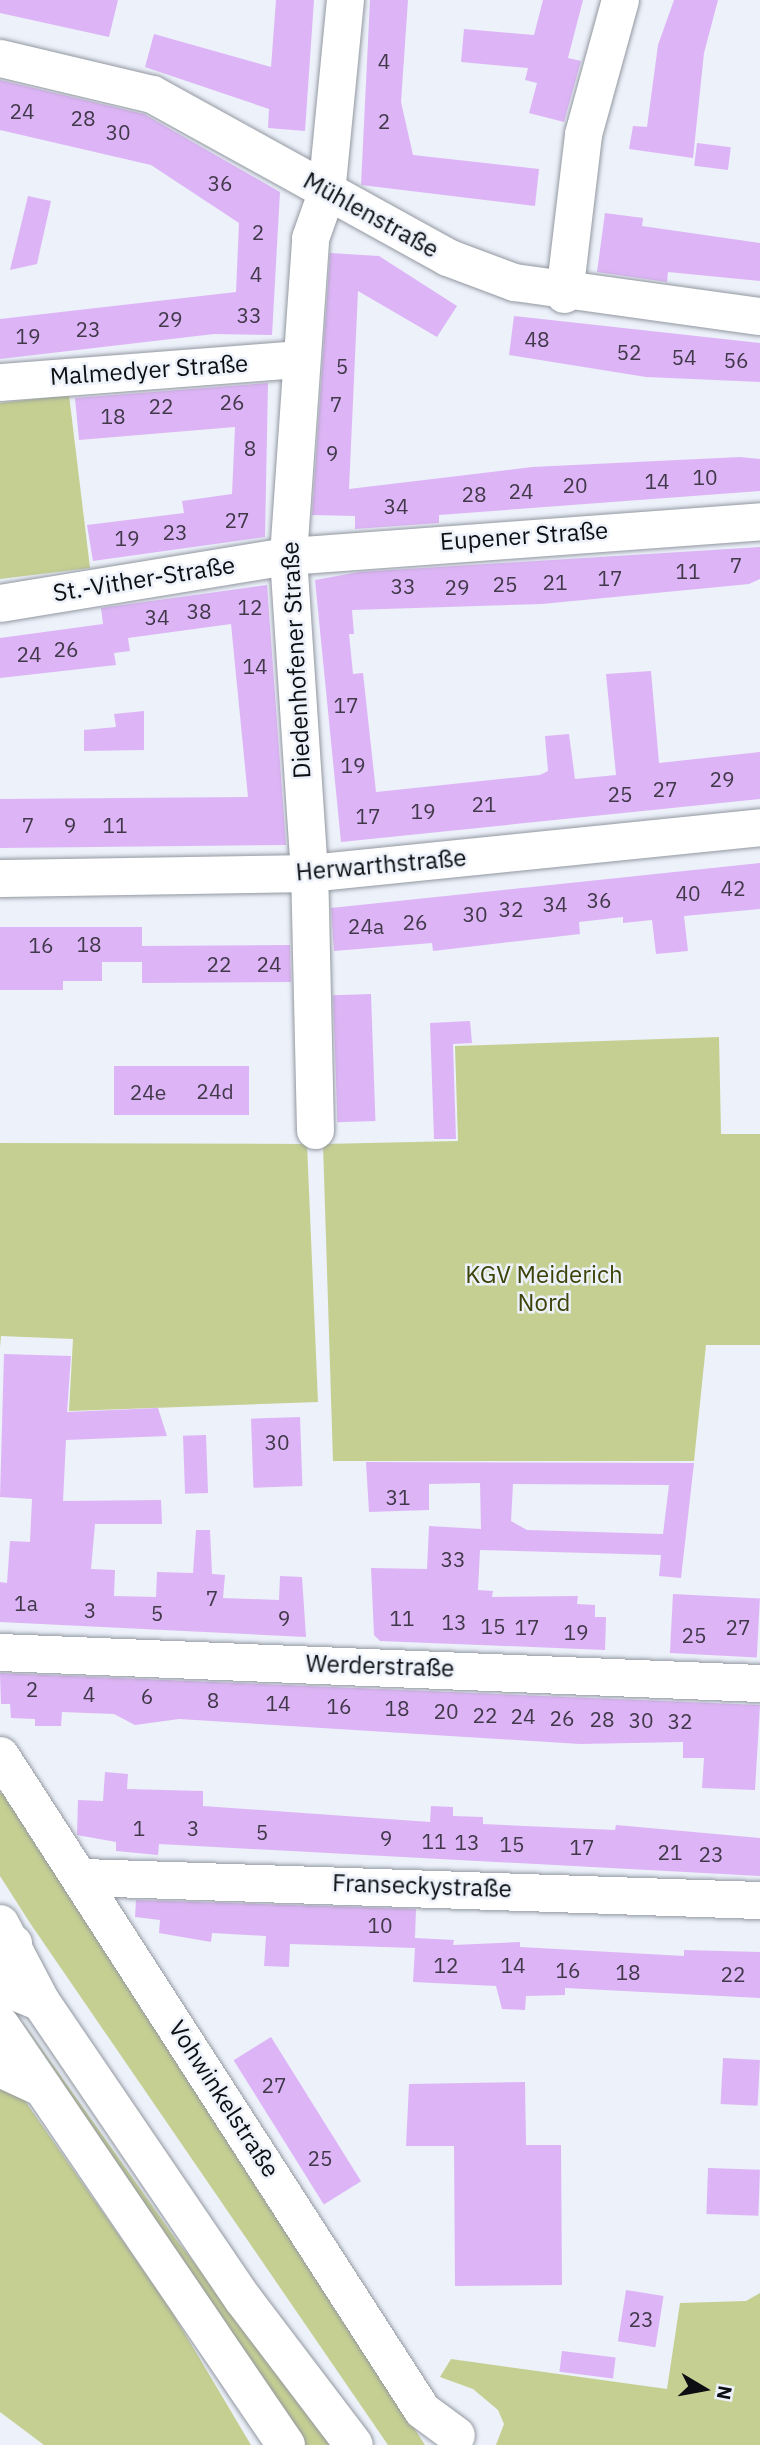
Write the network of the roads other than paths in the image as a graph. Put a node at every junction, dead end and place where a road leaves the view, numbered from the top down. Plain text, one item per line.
1 (345, 0) edge
2 (620, 0) edge
3 (0, 58) edge
4 (326, 193) junction
5 (564, 293) junction
6 (760, 316) edge
7 (298, 359) junction
8 (0, 382) edge
9 (760, 521) edge
10 (288, 556) junction
11 (0, 603) edge
12 (760, 827) edge
13 (309, 873) junction
14 (0, 878) edge
15 (315, 1130) dead end
16 (0, 1652) edge
17 (760, 1683) edge
18 (0, 1755) edge
19 (83, 1877) junction
20 (760, 1900) edge
21 (7, 1934) edge
22 (1, 1987) edge
23 (41, 2001) junction
24 (0, 2025) edge
25 (0, 2068) edge
26 (43, 2088) junction
27 (456, 2435) dead end
28 (286, 2445) edge
29 (354, 2445) edge

1 - 4 street, Diedenhofener Straße
2 - 5 street
3 - 4 street, Mühlenstraße
4 - 5 street, Mühlenstraße
4 - 7 street, Diedenhofener Straße
5 - 6 street, Mühlenstraße
7 - 8 street, Malmedyer Straße
7 - 10 street, Diedenhofener Straße
9 - 10 street, Eupener Straße
10 - 11 street, St.-Vither-Straße
10 - 13 street, Diedenhofener Straße
12 - 13 street, Herwarthstraße
13 - 14 street, Herwarthstraße
13 - 15 street, Diedenhofener Straße
16 - 17 street, Werderstraße
18 - 19 street, Vohwinkelstraße
19 - 20 street, Franseckystraße
19 - 27 street, Vohwinkelstraße
21 - 22 main road
21 - 23 main road
22 - 23 main road
23 - 29 main road
24 - 26 main road
25 - 26 main road
26 - 28 main road

